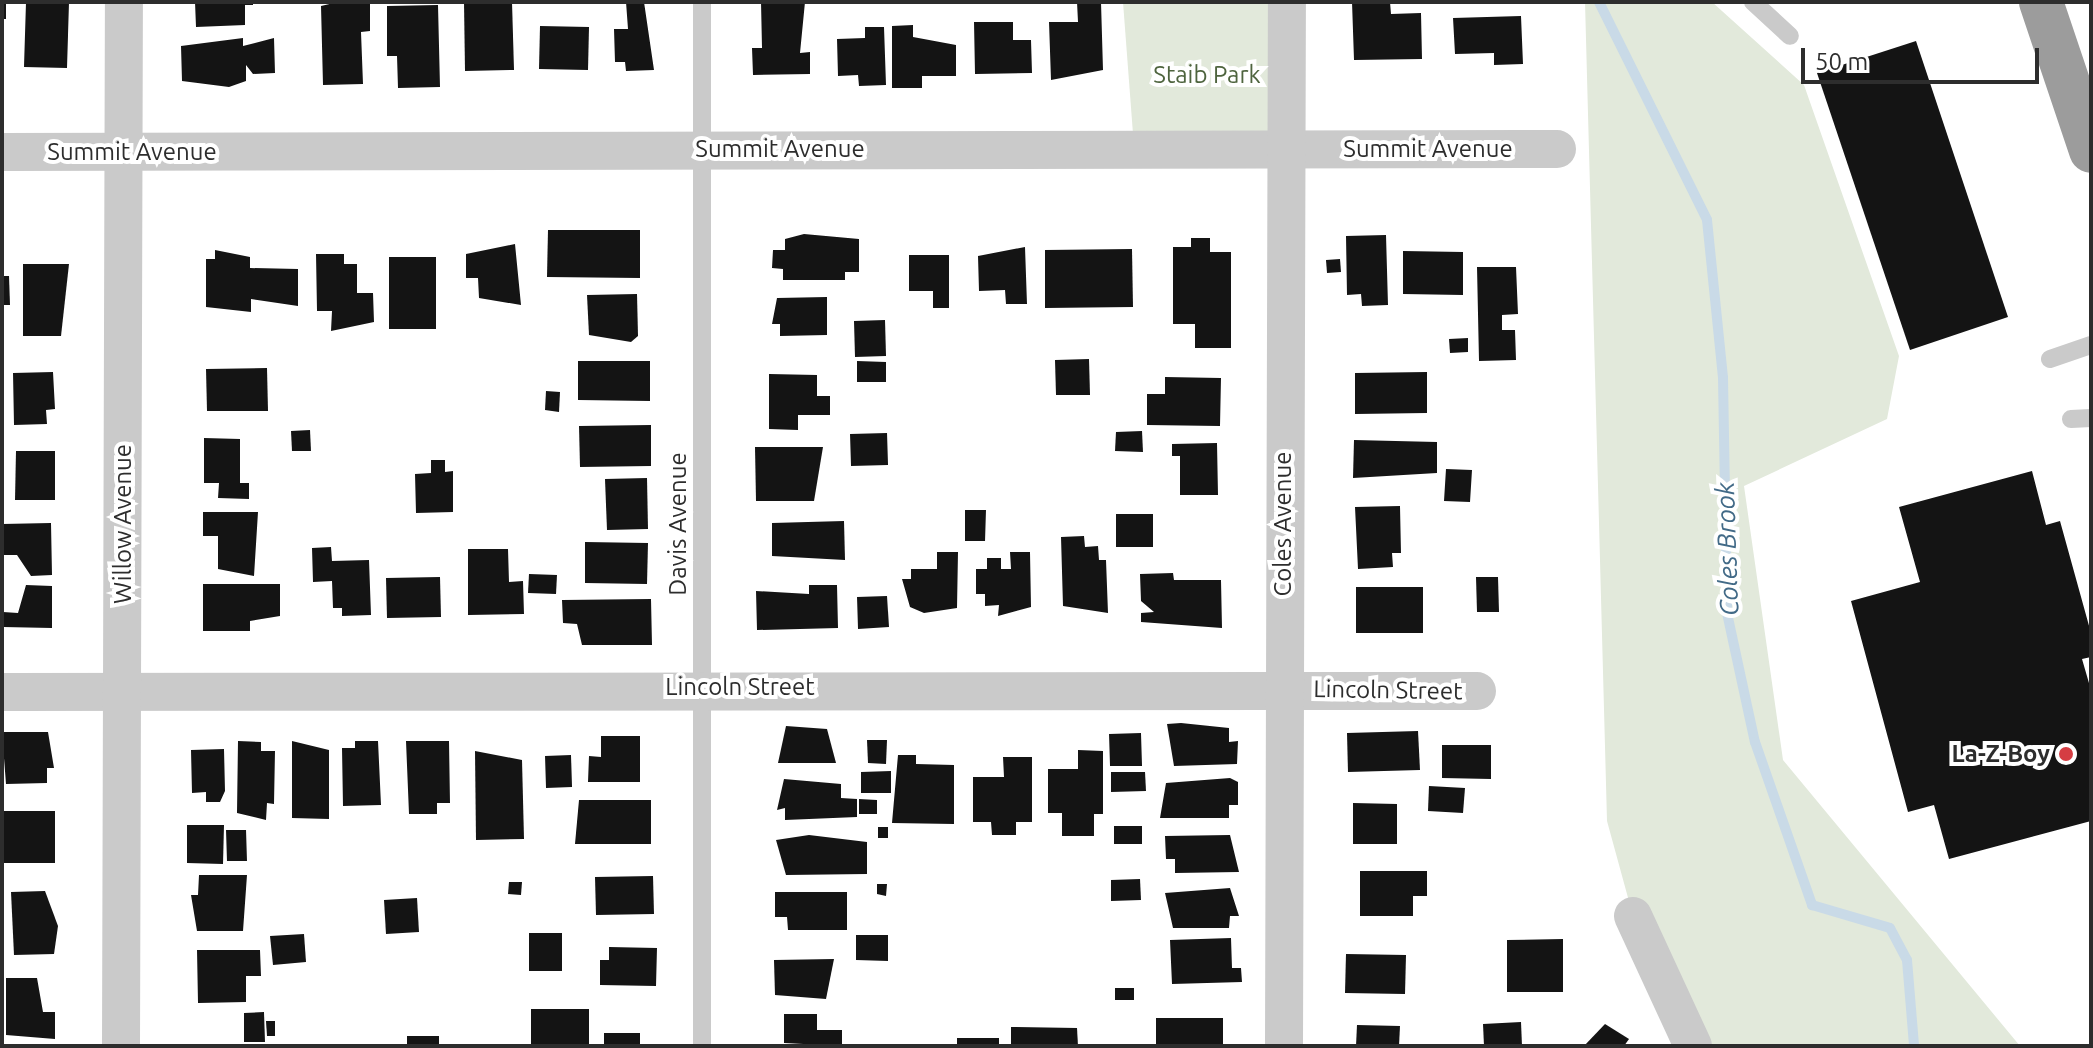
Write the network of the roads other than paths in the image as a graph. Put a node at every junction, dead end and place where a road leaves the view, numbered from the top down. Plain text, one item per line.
1 (124, 2) edge
2 (702, 2) edge
3 (1287, 2) edge
4 (1753, 2) edge
5 (2041, 2) edge
6 (1790, 36) dead end
7 (702, 149) junction
8 (1285, 149) junction
9 (1557, 149) dead end
10 (2091, 151) edge
11 (2, 152) edge
12 (124, 152) junction
13 (2091, 345) edge
14 (2050, 359) dead end
15 (2091, 418) edge
16 (2071, 419) dead end
17 (702, 686) junction
18 (1282, 688) junction
19 (1477, 691) dead end
20 (2, 692) edge
21 (122, 693) junction
22 (1633, 916) dead end
23 (121, 1046) edge
24 (702, 1046) edge
25 (1284, 1046) edge
26 (1693, 1046) edge

1 - 12 street, Willow Avenue
2 - 7 lane, Davis Avenue
3 - 8 street, Coles Avenue
4 - 6 lane
5 - 10 highway
7 - 8 street, Summit Avenue
7 - 12 street, Summit Avenue
7 - 17 lane, Davis Avenue
8 - 9 street, Summit Avenue
8 - 18 street, Coles Avenue
11 - 12 street, Summit Avenue
12 - 21 street, Willow Avenue
13 - 14 lane
15 - 16 lane
17 - 18 street, Lincoln Street
17 - 21 street, Lincoln Street
17 - 24 lane, Davis Avenue
18 - 19 street, Lincoln Street
18 - 25 street, Coles Avenue
20 - 21 street, Lincoln Street
21 - 23 street, Willow Avenue
22 - 26 street

